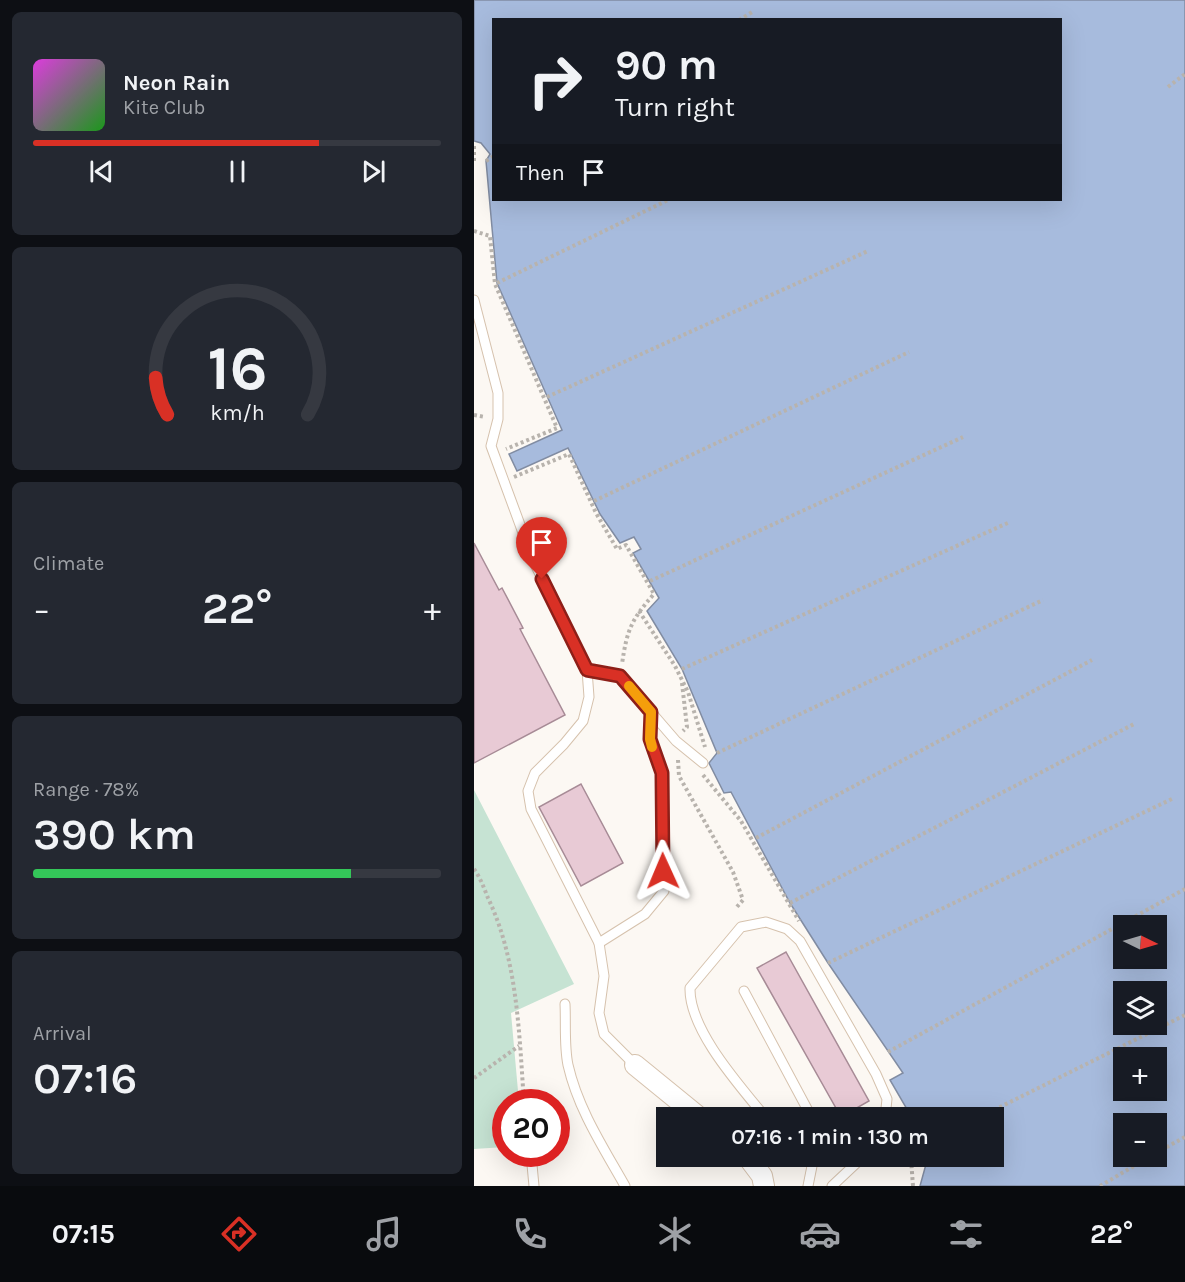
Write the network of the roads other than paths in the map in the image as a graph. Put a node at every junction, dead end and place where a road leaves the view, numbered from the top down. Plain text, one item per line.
1 (474, 300) edge
2 (587, 670) junction
3 (651, 712) junction
4 (703, 763) road end
5 (599, 943) junction
6 (744, 991) dead end
7 (565, 1004) dead end
8 (635, 1065) joint
9 (687, 1107) edge
10 (757, 1107) edge
11 (806, 1107) edge
12 (886, 1107) edge
13 (532, 1167) edge
14 (755, 1167) edge
15 (812, 1167) edge
16 (852, 1167) edge
17 (534, 1186) edge
18 (625, 1186) edge
19 (764, 1186) edge
20 (808, 1186) edge
21 (832, 1186) edge

1 - 2 lane
2 - 3 lane
2 - 5 lane
3 - 4 lane
3 - 5 lane
5 - 8 lane
6 - 11 lane
7 - 18 lane
8 - 9 street
10 - 12 lane
13 - 17 lane
14 - 19 street
15 - 20 lane
16 - 21 lane

